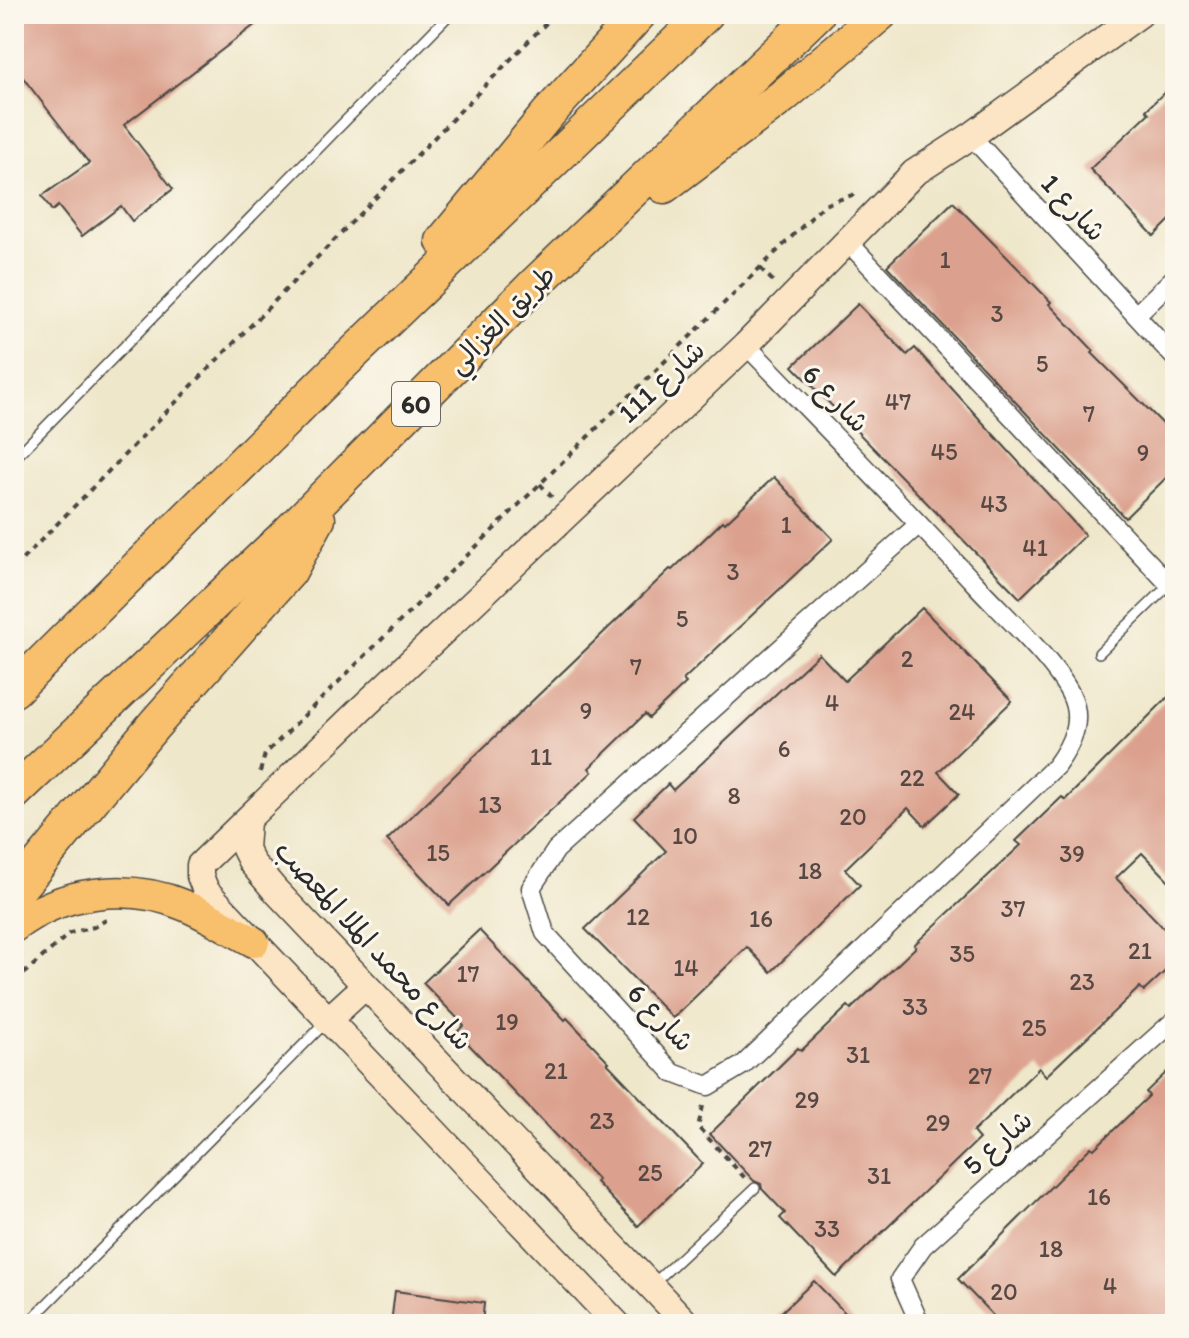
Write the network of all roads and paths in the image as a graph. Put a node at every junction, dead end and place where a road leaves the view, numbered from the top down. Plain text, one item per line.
1 (450, 14) edge
2 (555, 14) edge
3 (617, 14) edge
4 (639, 14) edge
5 (706, 14) edge
6 (817, 14) edge
7 (880, 14) edge
8 (1140, 14) edge
9 (547, 115) junction
10 (971, 136) junction
11 (869, 189) dead end
12 (849, 243) junction
13 (1175, 277) edge
14 (536, 283) junction
15 (1136, 315) junction
16 (746, 345) junction
17 (1175, 358) edge
18 (337, 369) junction
19 (14, 459) edge
20 (337, 485) junction
21 (919, 524) junction
22 (14, 568) edge
23 (1172, 582) edge
24 (1099, 653) dead end
25 (14, 690) edge
26 (257, 781) dead end
27 (14, 793) edge
28 (247, 821) junction
29 (14, 894) edge
30 (140, 895) junction
31 (14, 927) edge
32 (254, 942) junction
33 (14, 982) edge
34 (365, 986) junction
35 (1175, 1020) edge
36 (327, 1021) junction
37 (708, 1086) junction
38 (755, 1188) joint
39 (651, 1286) junction
40 (27, 1324) edge
41 (617, 1324) edge
42 (687, 1324) edge
43 (920, 1324) edge

1 - 19 lane
2 - 22 path
3 - 9 highway
4 - 9 highway
5 - 18 highway
6 - 14 highway, طريق الغزالي / 60
7 - 14 highway
8 - 10 street, شارع 111
9 - 18 highway
10 - 12 street, شارع 111
10 - 15 street, شارع 1
11 - 26 path
12 - 16 street, شارع 111
12 - 23 street
13 - 15 street
14 - 20 highway, طريق الغزالي / 60
15 - 17 street, شارع 1
16 - 21 street, شارع 6
16 - 28 street, شارع 111
18 - 25 highway
20 - 27 highway, طريق الغزالي / 60
20 - 29 highway
21 - 37 street, شارع 6
21 - 37 street, شارع 6
23 - 24 lane
28 - 32 street, شارع محمد الملا المعصب
28 - 34 street, شارع محمد الملا المعصب
30 - 31 main road
30 - 32 main road
30 - 33 path
32 - 36 street, شارع محمد الملا المعصب
34 - 36 street
34 - 39 street, شارع محمد الملا المعصب
35 - 43 street, شارع 5
36 - 40 lane
36 - 41 street, شارع محمد الملا المعصب
37 - 38 path
38 - 39 lane
39 - 42 street, شارع محمد الملا المعصب

